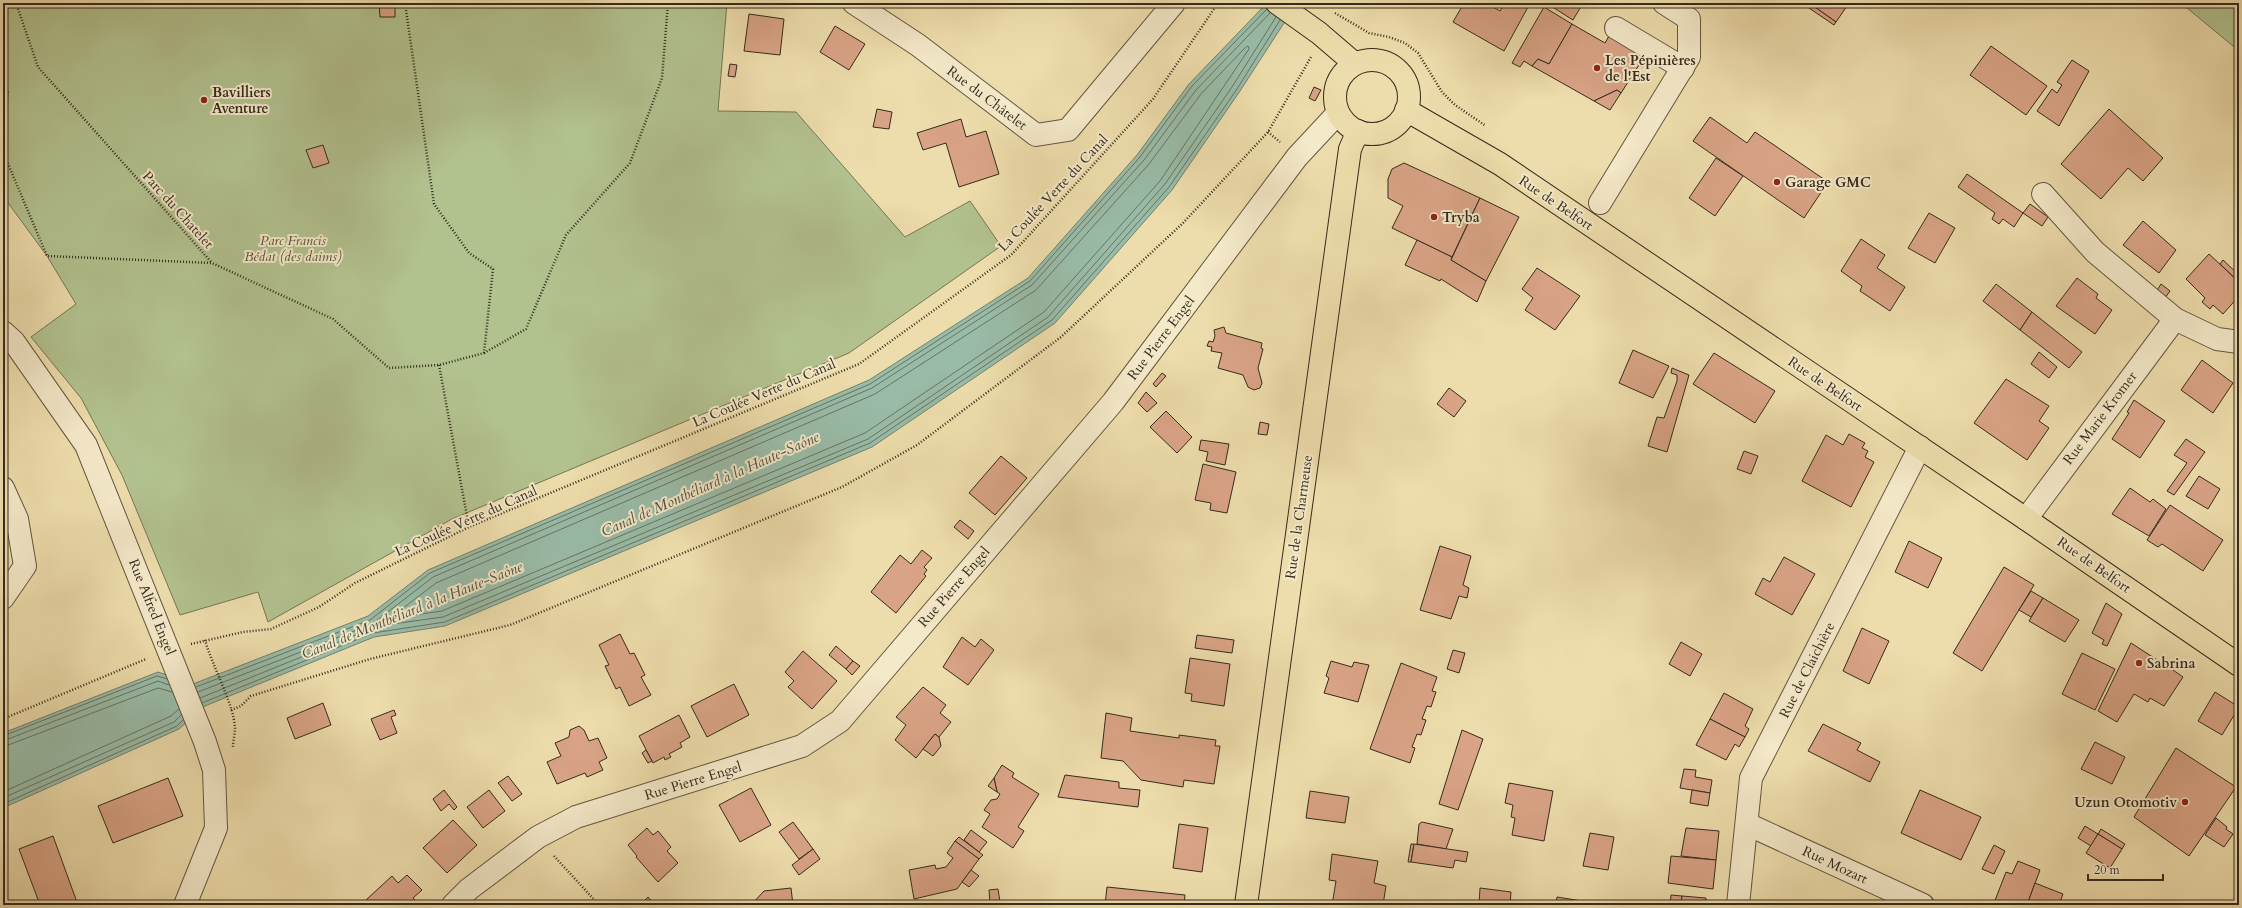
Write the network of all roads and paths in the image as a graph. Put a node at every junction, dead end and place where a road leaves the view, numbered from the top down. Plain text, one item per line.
1 (16, 3) edge
2 (405, 3) edge
3 (668, 3) edge
4 (854, 3) edge
5 (1174, 3) edge
6 (1218, 3) edge
7 (1277, 3) edge
8 (1664, 3) edge
9 (1616, 28) dead end
10 (1317, 32) junction
11 (1354, 64) junction
12 (1683, 68) junction
13 (3, 84) edge
14 (1455, 105) dead end
15 (1406, 110) junction
16 (1338, 114) junction
17 (1358, 131) junction
18 (3, 146) edge
19 (3, 152) edge
20 (2043, 194) dead end
21 (1600, 204) dead end
22 (212, 263) junction
23 (2174, 319) junction
24 (3, 332) edge
25 (2239, 342) edge
26 (484, 353) junction
27 (439, 366) junction
28 (1920, 448) junction
29 (3, 488) edge
30 (2026, 519) junction
31 (468, 527) junction
32 (3, 598) edge
33 (172, 657) junction
34 (2239, 665) edge
35 (231, 710) junction
36 (3, 719) edge
37 (235, 727) dead end
38 (1747, 824) junction
39 (538, 838) junction
40 (185, 905) edge
41 (453, 905) edge
42 (599, 905) edge
43 (1246, 905) edge
44 (1738, 905) edge
45 (1923, 905) edge

1 - 22 path, Parc du Chatelet
2 - 26 path
3 - 26 path
4 - 5 street, Rue du Châtelet
6 - 31 path, La Coulée Verte du Canal
7 - 10 main road
8 - 12 street
9 - 12 street
10 - 11 main road
10 - 14 path
10 - 35 path
11 - 15 main road
11 - 16 main road
12 - 21 street
13 - 18 path
15 - 17 main road
15 - 28 main road, Rue de Belfort
16 - 17 main road
16 - 39 street, Rue Pierre Engel
17 - 43 main road, Rue de la Charmeuse
19 - 22 path, Parc du Chatelet
20 - 23 street
22 - 27 path
23 - 25 street
23 - 30 street, Rue Marie Kromer
24 - 33 street, Rue Alfred Engel
26 - 27 path
27 - 31 path
28 - 30 main road, Rue de Belfort
28 - 38 street, Rue de Claichière
29 - 32 street
30 - 34 main road, Rue de Belfort
31 - 35 path, La Coulée Verte du Canal
33 - 36 path
33 - 40 street, Rue Alfred Engel
35 - 37 path
38 - 44 street, Rue de Claichière
38 - 45 street, Rue Mozart
39 - 41 street, Rue Pierre Engel
39 - 42 path

